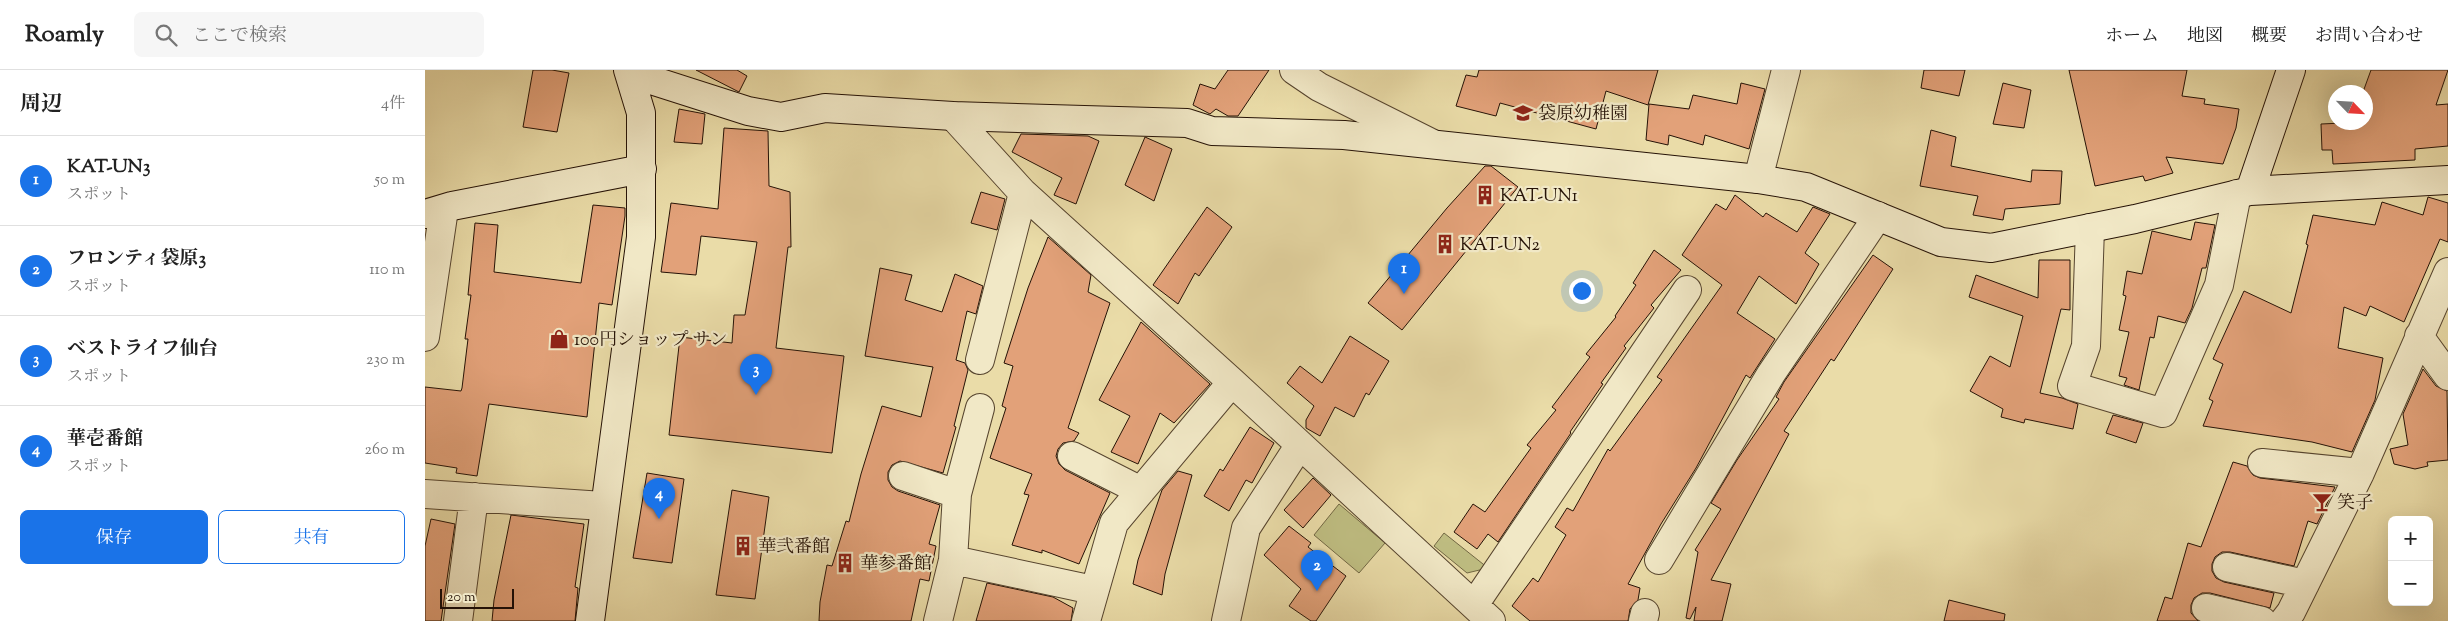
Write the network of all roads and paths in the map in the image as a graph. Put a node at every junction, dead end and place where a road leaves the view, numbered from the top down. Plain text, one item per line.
1 (1294, 70) edge
2 (1786, 70) edge
3 (2291, 70) edge
4 (629, 72) edge
5 (953, 116) junction
6 (1431, 143) junction
7 (641, 170) junction
8 (1759, 179) junction
9 (2448, 180) edge
10 (1023, 193) junction
11 (2243, 193) junction
12 (435, 212) edge
13 (1877, 216) junction
14 (2090, 228) junction
15 (2448, 272) edge
16 (1687, 290) dead end
17 (2419, 336) junction
18 (425, 337) edge
19 (980, 360) dead end
20 (2448, 376) edge
21 (1232, 382) junction
22 (980, 408) dead end
23 (1299, 446) junction
24 (1073, 456) dead end
25 (2262, 463) dead end
26 (2360, 473) junction
27 (903, 476) dead end
28 (1141, 491) junction
29 (425, 494) edge
30 (957, 494) junction
31 (474, 497) junction
32 (603, 506) junction
33 (953, 560) junction
34 (1659, 560) dead end
35 (2227, 568) dead end
36 (2305, 584) junction
37 (1093, 590) junction
38 (2206, 608) dead end
39 (1482, 613) edge
40 (458, 621) edge
41 (589, 621) edge
42 (938, 621) edge
43 (1086, 621) edge
44 (1226, 621) edge
45 (2262, 621) edge
46 (2284, 621) edge

1 - 6 street
2 - 8 street
3 - 11 street
4 - 5 street
4 - 7 street
5 - 6 street
5 - 10 street
6 - 8 street
7 - 12 street
7 - 32 street
8 - 13 street
9 - 11 street
10 - 19 street
10 - 21 street
11 - 14 street
11 - 14 street
12 - 18 street
13 - 14 street
13 - 34 street
15 - 17 street
16 - 39 street
17 - 20 street
17 - 26 street
21 - 23 street
21 - 28 street
22 - 30 street
23 - 39 street
23 - 44 street
24 - 28 street
25 - 26 street
26 - 36 street
27 - 30 street
28 - 37 street
29 - 31 street
30 - 33 street
31 - 32 street
31 - 40 street
32 - 41 street
33 - 37 street
33 - 42 street
35 - 36 street
36 - 46 street
37 - 43 street
38 - 45 street

